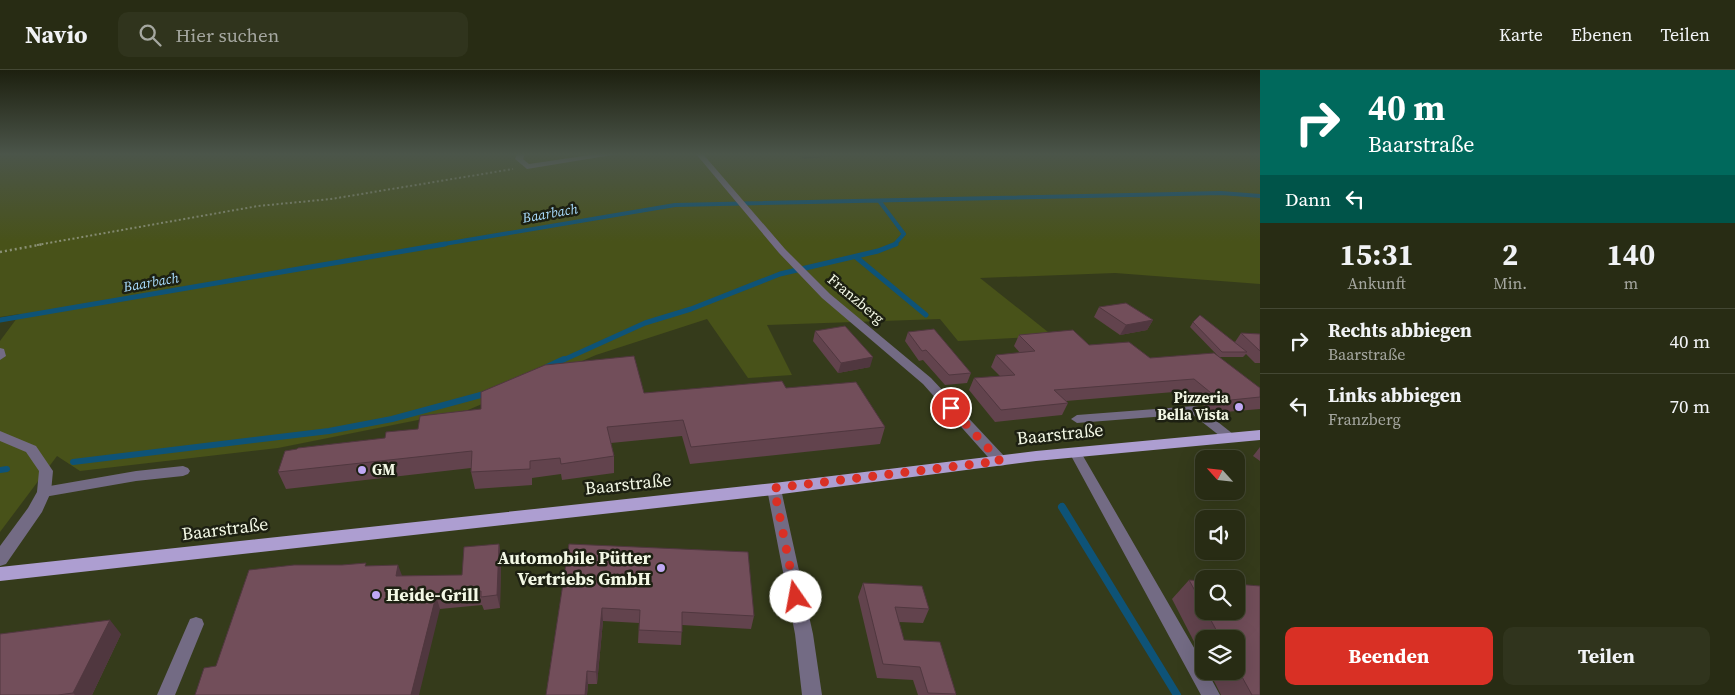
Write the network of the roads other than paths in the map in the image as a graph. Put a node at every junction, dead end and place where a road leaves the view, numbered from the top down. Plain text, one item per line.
1 (723, 183) edge
2 (1077, 419) dead end
3 (1260, 435) edge
4 (0, 436) edge
5 (1229, 437) junction
6 (1075, 452) junction
7 (1000, 461) junction
8 (183, 471) dead end
9 (774, 488) junction
10 (44, 492) junction
11 (0, 559) edge
12 (0, 574) edge
13 (196, 624) dead end
14 (166, 695) edge
15 (812, 695) edge
16 (1211, 695) edge

1 - 7 street, Franzberg
2 - 5 lane
3 - 5 main road, Baarstraße
4 - 10 street
5 - 6 main road, Baarstraße
6 - 7 main road, Baarstraße
6 - 16 lane
7 - 9 main road, Baarstraße
8 - 10 lane
9 - 12 main road, Baarstraße
9 - 15 street
10 - 11 street
13 - 14 lane

